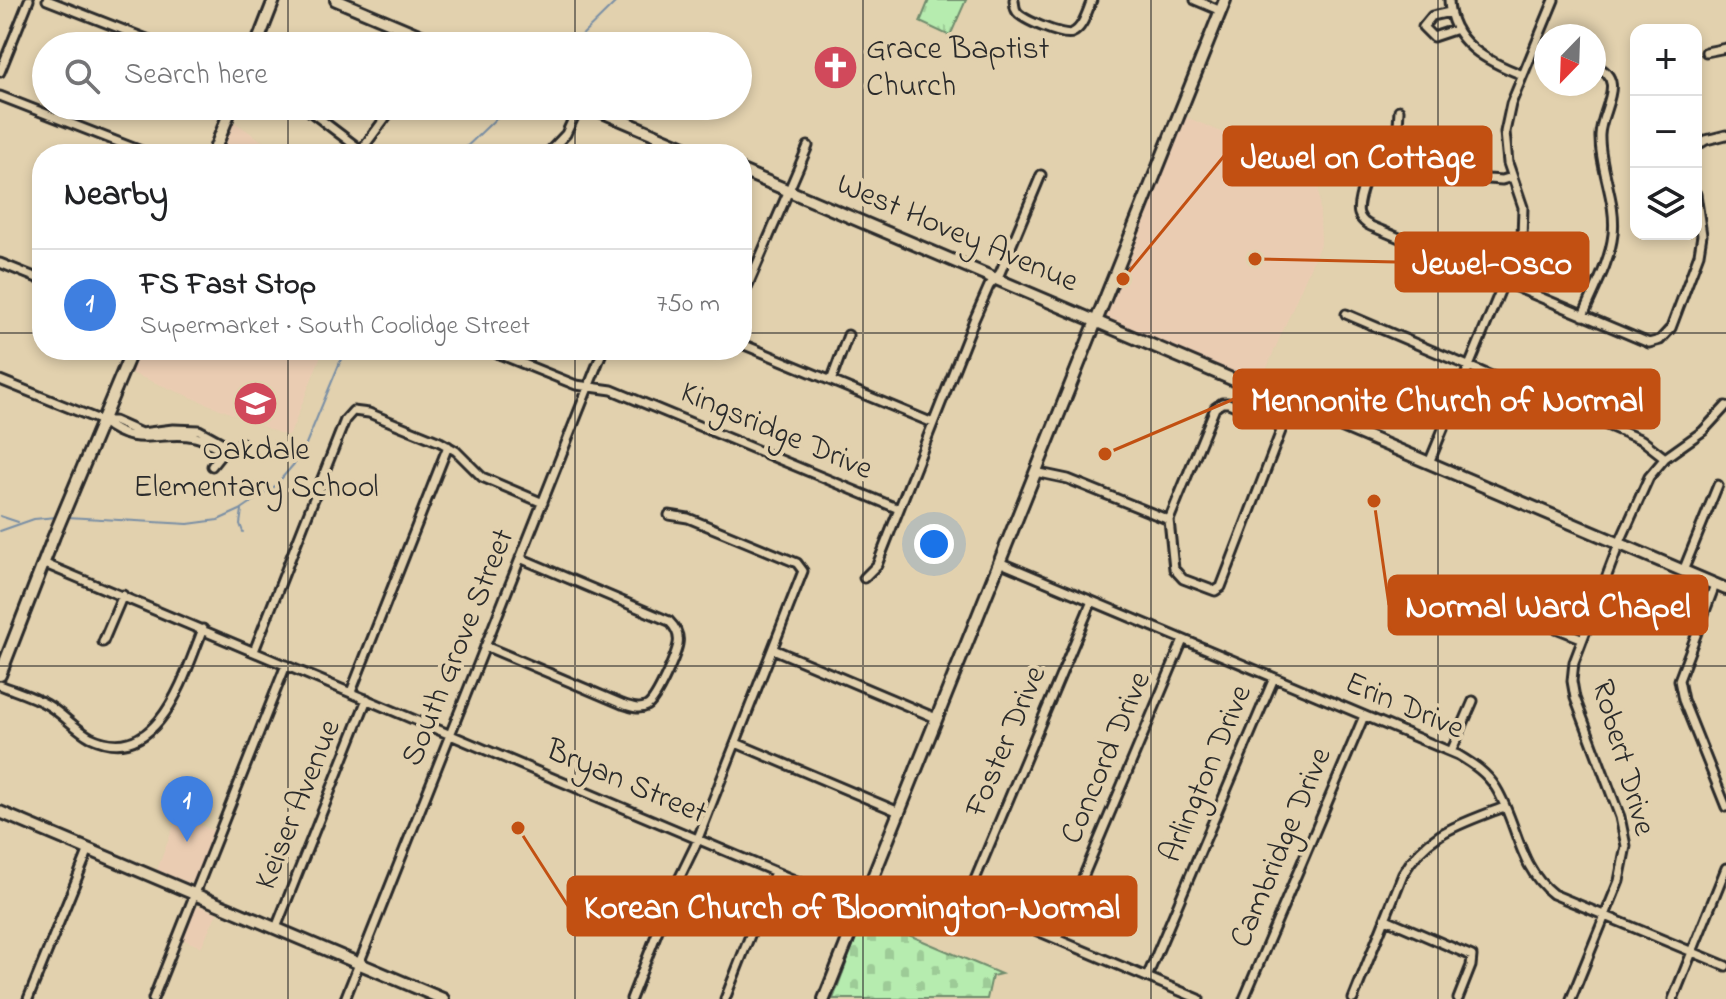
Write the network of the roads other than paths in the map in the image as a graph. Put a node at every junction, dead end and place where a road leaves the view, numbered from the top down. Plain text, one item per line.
1 (29, 0) edge
2 (47, 0) edge
3 (274, 0) edge
4 (336, 0) edge
5 (1014, 0) edge
6 (1092, 0) edge
7 (1195, 0) edge
8 (1225, 0) edge
9 (1449, 0) edge
10 (1554, 0) edge
11 (1221, 11) junction
12 (1450, 12) junction
13 (1547, 24) edge
14 (1457, 29) junction
15 (129, 32) edge
16 (261, 32) edge
17 (405, 32) edge
18 (1726, 48) edge
19 (1706, 52) dead end
20 (1534, 56) edge
21 (1606, 71) edge
22 (0, 72) edge
23 (1523, 75) junction
24 (0, 96) edge
25 (32, 108) edge
26 (1399, 110) dead end
27 (62, 120) edge
28 (226, 120) edge
29 (320, 120) edge
30 (384, 120) edge
31 (572, 120) edge
32 (618, 120) edge
33 (1726, 135) edge
34 (1397, 142) junction
35 (1702, 142) edge
36 (123, 144) edge
37 (217, 144) edge
38 (350, 144) edge
39 (366, 144) edge
40 (556, 144) edge
41 (669, 144) edge
42 (808, 146) dead end
43 (752, 175) edge
44 (1041, 175) dead end
45 (1512, 177) junction
46 (788, 189) junction
47 (1701, 240) edge
48 (0, 263) edge
49 (752, 275) edge
50 (32, 276) edge
51 (995, 279) junction
52 (1505, 283) junction
53 (1346, 314) dead end
54 (1583, 316) junction
55 (1095, 322) junction
56 (848, 335) dead end
57 (752, 348) edge
58 (128, 360) edge
59 (513, 360) edge
60 (599, 360) edge
61 (1471, 366) junction
62 (0, 380) edge
63 (831, 381) junction
64 (589, 386) junction
65 (1726, 406) edge
66 (102, 421) junction
67 (933, 423) junction
68 (242, 443) dead end
69 (448, 446) junction
70 (224, 451) junction
71 (1665, 458) junction
72 (1429, 463) junction
73 (212, 466) dead end
74 (1035, 472) junction
75 (1718, 485) dead end
76 (543, 503) junction
77 (899, 509) junction
78 (669, 515) dead end
79 (1169, 520) junction
80 (1619, 544) junction
81 (520, 558) junction
82 (999, 562) junction
83 (43, 563) junction
84 (1683, 571) junction
85 (864, 578) dead end
86 (1721, 587) edge
87 (123, 595) junction
88 (1092, 601) junction
89 (1505, 617) dead end
90 (203, 629) junction
91 (1581, 638) junction
92 (1183, 640) junction
93 (103, 642) dead end
94 (485, 646) junction
95 (773, 649) junction
96 (254, 651) junction
97 (286, 665) junction
98 (0, 675) edge
99 (1274, 678) junction
100 (0, 685) edge
101 (351, 692) junction
102 (367, 699) junction
103 (1473, 701) dead end
104 (1364, 716) junction
105 (936, 718) junction
106 (450, 734) junction
107 (736, 743) junction
108 (1451, 752) junction
109 (1722, 786) edge
110 (1504, 807) junction
111 (1726, 807) edge
112 (0, 812) edge
113 (899, 812) junction
114 (698, 839) junction
115 (89, 849) junction
116 (1726, 868) edge
117 (775, 872) junction
118 (195, 894) junction
119 (966, 901) junction
120 (863, 903) junction
121 (1604, 917) junction
122 (1386, 919) junction
123 (276, 928) junction
124 (1057, 939) junction
125 (1692, 952) junction
126 (360, 964) junction
127 (1726, 966) edge
128 (1147, 977) junction
129 (28, 999) edge
130 (153, 999) edge
131 (345, 999) edge
132 (443, 999) edge
133 (631, 999) edge
134 (725, 999) edge
135 (824, 999) edge
136 (1199, 999) edge
137 (1244, 999) edge
138 (1353, 999) edge
139 (1458, 999) edge
140 (1571, 999) edge
141 (1673, 999) edge

1 - 22 street
2 - 15 street
3 - 16 main road
4 - 17 main road
5 - 6 street
7 - 11 street
8 - 11 main road
9 - 12 street
10 - 13 street
11 - 55 main road
12 - 14 street
12 - 14 street
14 - 23 street
18 - 19 street
20 - 23 street
21 - 54 street
23 - 45 street
24 - 25 street
26 - 34 street
27 - 36 street
28 - 37 main road
29 - 38 street
30 - 39 street
31 - 40 street
32 - 41 main road
33 - 35 street
34 - 45 street
34 - 52 street
42 - 46 street
43 - 46 main road, West Hovey Avenue
44 - 51 street
45 - 52 street
46 - 49 street
46 - 51 main road, West Hovey Avenue
47 - 54 street
48 - 50 street
51 - 55 main road, West Hovey Avenue
51 - 67 street
52 - 54 street
52 - 61 street
53 - 61 street
55 - 72 main road, West Hovey Avenue
55 - 74 main road
56 - 63 street
57 - 63 street
58 - 66 main road
59 - 64 street, Kingsridge Drive
60 - 64 street, South Grove Street
61 - 71 street
61 - 72 street
62 - 66 street
63 - 67 street
64 - 76 street, South Grove Street
64 - 77 street, Kingsridge Drive
65 - 71 street, Robert Drive
66 - 70 street
66 - 83 main road
67 - 77 street
68 - 70 street
69 - 76 street
69 - 96 street
69 - 101 street
70 - 73 street
71 - 80 street, Robert Drive
72 - 80 main road, West Hovey Avenue
74 - 79 street
74 - 82 main road
75 - 84 street
76 - 81 street, South Grove Street
77 - 85 street
78 - 95 street
79 - 79 street
80 - 84 main road, West Hovey Avenue
80 - 91 street, Robert Drive
81 - 94 street, South Grove Street
81 - 94 street
82 - 88 street, Erin Drive
82 - 105 main road
83 - 87 street, Bryan Street
83 - 98 main road
84 - 86 main road, West Hovey Avenue
86 - 109 street
87 - 90 street, Bryan Street
87 - 93 street
88 - 92 street, Erin Drive
88 - 119 street, Foster Drive
89 - 91 street
90 - 96 street, Bryan Street
90 - 100 street
91 - 121 street, Robert Drive
92 - 99 street, Erin Drive
92 - 124 street, Concord Drive
94 - 106 street, South Grove Street
95 - 105 street
95 - 107 street
96 - 97 street, Bryan Street
97 - 101 street, Bryan Street
97 - 118 street
99 - 104 street, Erin Drive
99 - 128 street, Arlington Drive
101 - 102 street, Bryan Street
102 - 106 street, Bryan Street
102 - 123 street, Keiser Avenue
103 - 108 street
104 - 108 street, Erin Drive
104 - 137 street, Cambridge Drive
105 - 113 main road
106 - 114 street, Bryan Street
106 - 126 street, South Grove Street
107 - 113 street
107 - 114 street
108 - 110 street, Erin Drive
109 - 111 street
110 - 121 street, Erin Drive
110 - 122 street
112 - 115 main road
113 - 120 main road
114 - 117 street, Bryan Street
114 - 133 street
115 - 118 main road
115 - 129 street
116 - 125 street
117 - 120 street, Bryan Street
117 - 134 street
118 - 123 main road
118 - 130 street
119 - 120 street, Bryan Street
119 - 124 street, Bryan Street
120 - 135 main road
121 - 125 street, Erin Drive
121 - 140 street, Robert Drive
122 - 138 street
122 - 139 street
123 - 126 main road
124 - 128 street, Bryan Street
125 - 127 street, Erin Drive
125 - 141 street
126 - 131 street, South Grove Street
126 - 132 main road
128 - 136 street, Bryan Street

